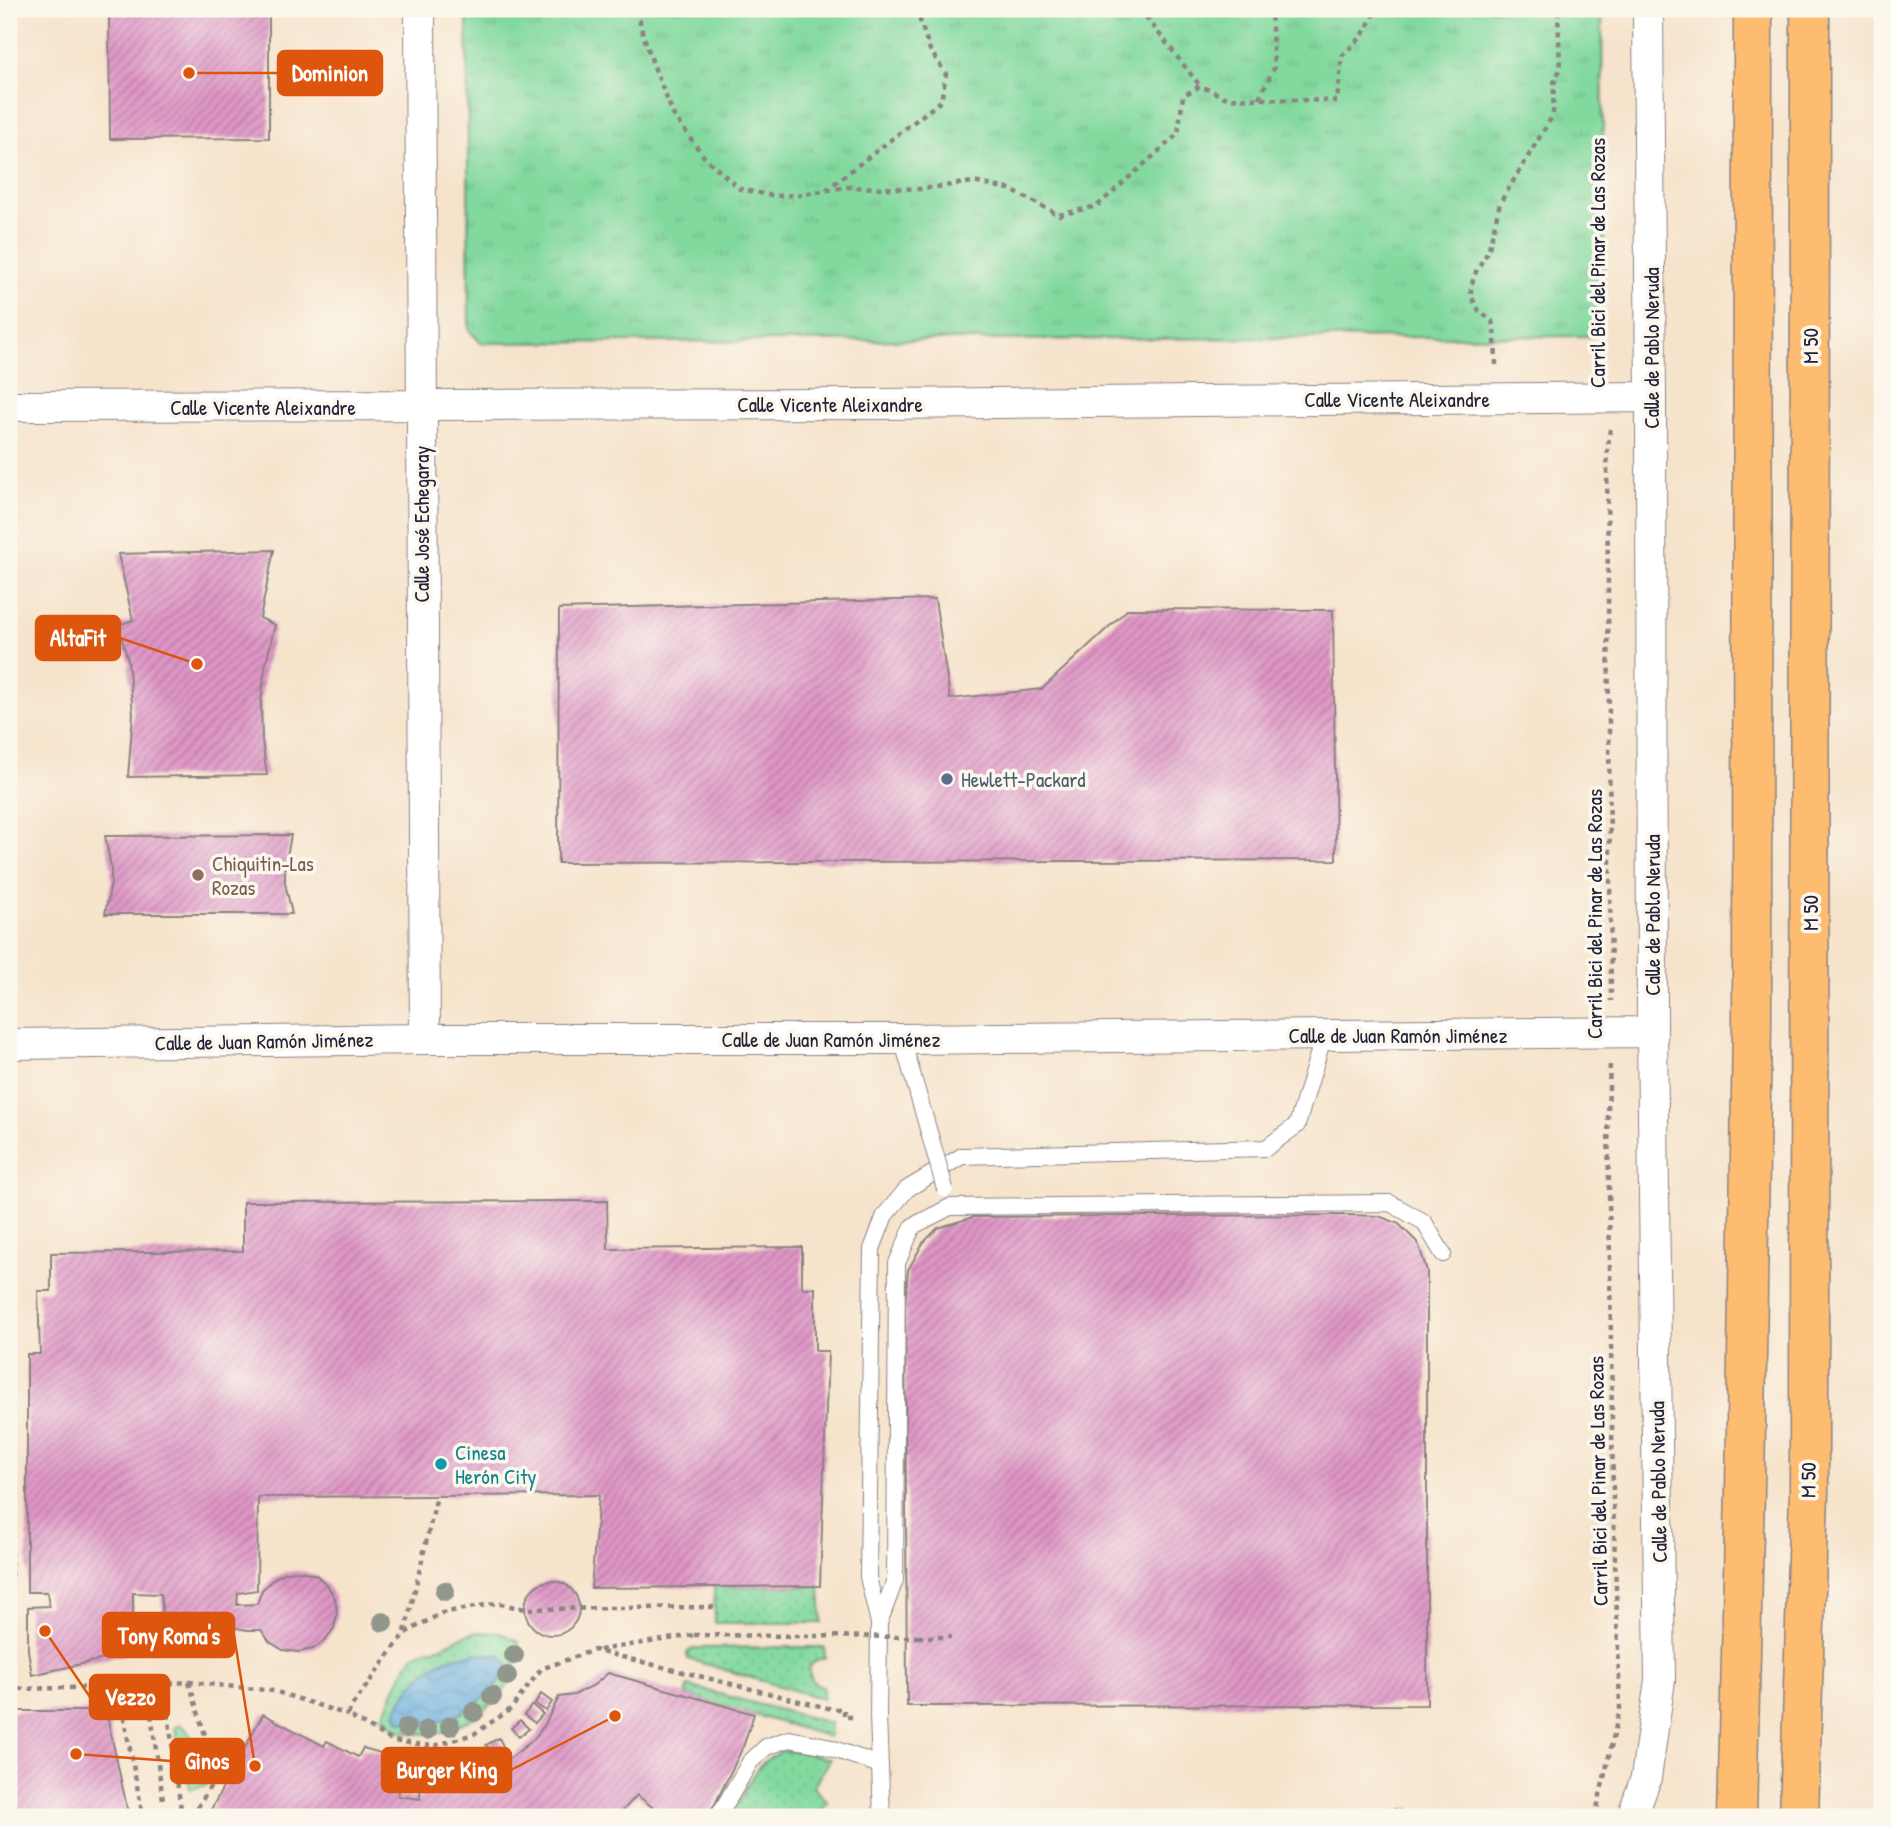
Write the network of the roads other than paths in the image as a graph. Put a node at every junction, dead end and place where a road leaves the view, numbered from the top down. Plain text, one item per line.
1 (420, 9) edge
2 (1648, 9) edge
3 (1753, 9) edge
4 (1810, 9) edge
5 (1651, 397) junction
6 (9, 406) edge
7 (421, 407) junction
8 (1652, 1032) junction
9 (1324, 1035) junction
10 (425, 1039) junction
11 (902, 1039) junction
12 (9, 1044) edge
13 (950, 1207) junction
14 (1443, 1254) dead end
15 (879, 1623) junction
16 (880, 1765) junction
17 (718, 1817) edge
18 (882, 1817) edge
19 (1632, 1817) edge
20 (1737, 1817) edge
21 (1799, 1817) edge

1 - 7 street, Calle José Echegaray
2 - 5 street, Calle de Pablo Neruda
3 - 20 highway
4 - 21 highway, M 50
5 - 7 street, Calle Vicente Aleixandre
5 - 8 street, Calle de Pablo Neruda
6 - 7 street, Calle Vicente Aleixandre
7 - 10 street, Calle José Echegaray
8 - 9 street, Calle de Juan Ramón Jiménez
8 - 19 street, Calle de Pablo Neruda
9 - 11 street, Calle de Juan Ramón Jiménez
9 - 15 lane
10 - 11 street, Calle de Juan Ramón Jiménez
10 - 12 street, Calle de Juan Ramón Jiménez
11 - 13 lane, bridge
13 - 14 lane
13 - 15 lane
15 - 16 lane
16 - 17 lane
16 - 18 lane

